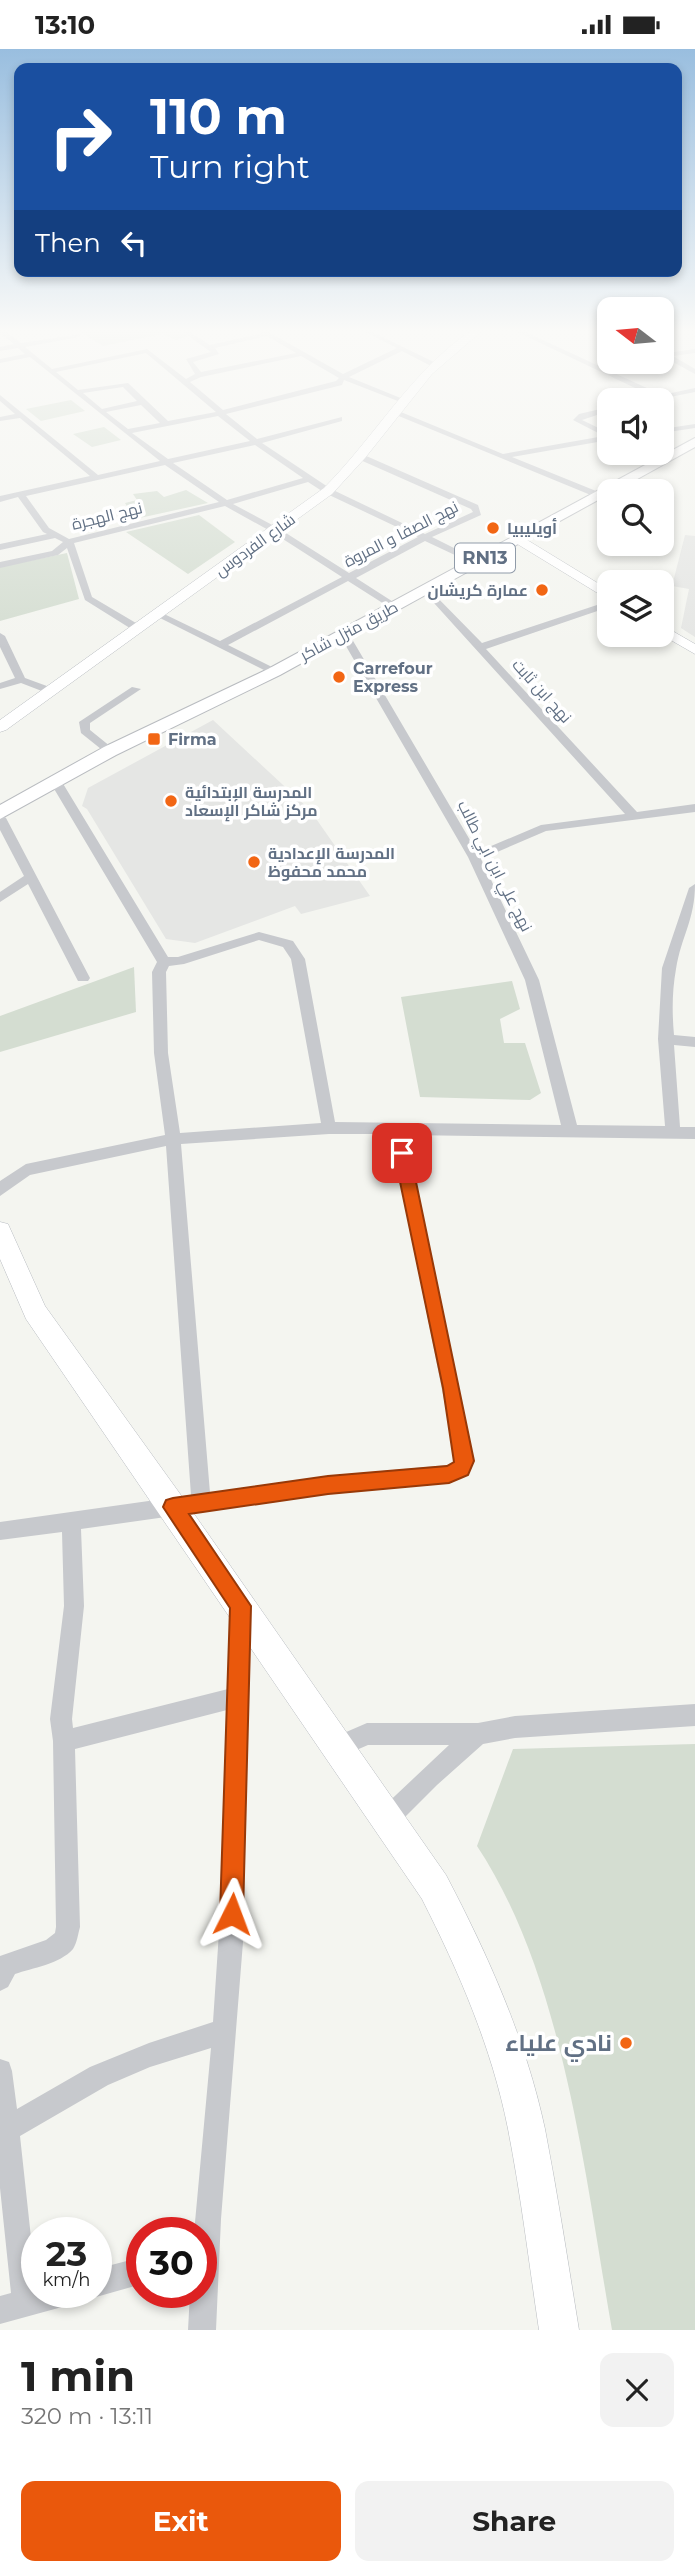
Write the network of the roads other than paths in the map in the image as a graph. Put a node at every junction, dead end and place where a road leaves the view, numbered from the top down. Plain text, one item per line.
1 (47, 436) edge
2 (132, 436) edge
3 (249, 436) edge
4 (276, 436) edge
5 (376, 436) edge
6 (461, 436) edge
7 (597, 439) edge
8 (256, 442) junction
9 (695, 442) edge
10 (503, 456) junction
11 (361, 457) junction
12 (168, 463) junction
13 (97, 478) junction
14 (308, 479) junction
15 (627, 479) edge
16 (328, 491) junction
17 (22, 495) junction
18 (597, 495) edge
19 (597, 496) edge
20 (1, 497) edge
21 (226, 503) junction
22 (275, 530) junction
23 (56, 535) junction
24 (427, 536) junction
25 (519, 538) junction
26 (69, 542) junction
27 (0, 547) edge
28 (477, 562) junction
29 (0, 565) edge
30 (349, 579) junction
31 (597, 588) edge
32 (427, 590) junction
33 (395, 607) junction
34 (597, 608) edge
35 (157, 614) junction
36 (137, 628) junction
37 (344, 634) junction
38 (0, 636) edge
39 (674, 637) edge
40 (221, 645) junction
41 (481, 647) junction
42 (695, 650) edge
43 (274, 672) junction
44 (20, 680) junction
45 (0, 686) edge
46 (136, 689) dead end
47 (51, 691) junction
48 (0, 727) edge
49 (110, 751) junction
50 (57, 782) junction
51 (695, 808) edge
52 (633, 815) junction
53 (0, 816) edge
54 (474, 857) junction
55 (30, 877) junction
56 (695, 890) edge
57 (0, 898) edge
58 (164, 962) junction
59 (83, 978) dead end
60 (665, 1039) junction
61 (695, 1042) edge
62 (329, 1128) junction
63 (397, 1128) junction
64 (673, 1132) junction
65 (571, 1133) junction
66 (695, 1133) edge
67 (173, 1139) junction
68 (0, 1189) edge
69 (0, 1231) edge
70 (187, 1505) junction
71 (71, 1523) junction
72 (0, 1531) edge
73 (241, 1606) junction
74 (237, 1697) junction
75 (695, 1715) edge
76 (478, 1734) junction
77 (64, 1741) junction
78 (338, 1747) junction
79 (387, 1819) junction
80 (0, 1979) edge
81 (224, 2031) junction
82 (0, 2071) edge
83 (6, 2129) junction
84 (206, 2217) edge
85 (21, 2260) edge
86 (21, 2304) edge
87 (202, 2308) edge
88 (0, 2310) edge
89 (202, 2330) edge
90 (559, 2330) edge

1 - 13 street
2 - 12 street
3 - 8 street
4 - 8 street
5 - 11 street, شارع الفردوس
6 - 10 street
7 - 10 street
8 - 12 street
8 - 14 street
9 - 15 main road, طريق منزل شاكر / RN13
10 - 18 street
11 - 16 street, شارع الفردوس
11 - 24 street, نهج الصفا و المروة
12 - 13 street
12 - 21 street
13 - 17 street
14 - 16 street
14 - 21 street, نهج الهجرة
16 - 22 street, شارع الفردوس
16 - 24 street
17 - 20 street
17 - 23 street
19 - 25 main road, طريق منزل شاكر / RN13
21 - 22 street
21 - 26 street, نهج الهجرة
22 - 30 street
22 - 35 street, شارع الفردوس
23 - 26 street
23 - 27 street
24 - 28 street
24 - 30 street, نهج الصفا و المروة
25 - 28 main road, طريق منزل شاكر / RN13
25 - 31 street
26 - 29 street, نهج الهجرة
26 - 36 street
28 - 32 main road, طريق منزل شاكر / RN13
30 - 33 street
30 - 40 street, نهج الصفا و المروة
32 - 33 main road, طريق منزل شاكر / RN13
32 - 41 street, نهج ابن ثابت
33 - 37 main road, طريق منزل شاكر / RN13
34 - 41 street
35 - 36 street, شارع الفردوس
35 - 40 street
36 - 47 street, شارع الفردوس
37 - 43 main road, طريق منزل شاكر / RN13
37 - 54 street, نهج علي ابن ابي طالب
38 - 44 street
39 - 42 street
40 - 43 street
41 - 52 street, نهج ابن ثابت
43 - 49 main road, طريق منزل شاكر / RN13
44 - 45 street
44 - 47 street
46 - 49 street
47 - 48 street, شارع الفردوس
49 - 50 main road, طريق منزل شاكر / RN13
50 - 53 main road, طريق منزل شاكر / RN13
50 - 58 street
51 - 52 street
52 - 54 street
53 - 55 street
54 - 65 street, نهج علي ابن ابي طالب
55 - 57 street
55 - 59 street
56 - 60 street
58 - 62 street
58 - 67 street
60 - 61 street
60 - 64 street
62 - 63 street
62 - 67 street
63 - 65 street
63 - 70 street
64 - 65 street
64 - 66 street
67 - 68 street
67 - 70 street
69 - 70 street
70 - 71 street
70 - 73 street
71 - 72 street
71 - 77 street
73 - 74 street
73 - 78 street
74 - 77 street
74 - 81 street
75 - 76 street
76 - 78 street
76 - 79 street
77 - 80 street
78 - 79 street
79 - 90 street
81 - 83 street
81 - 84 street
82 - 83 street
83 - 85 street
86 - 88 street
87 - 89 street

